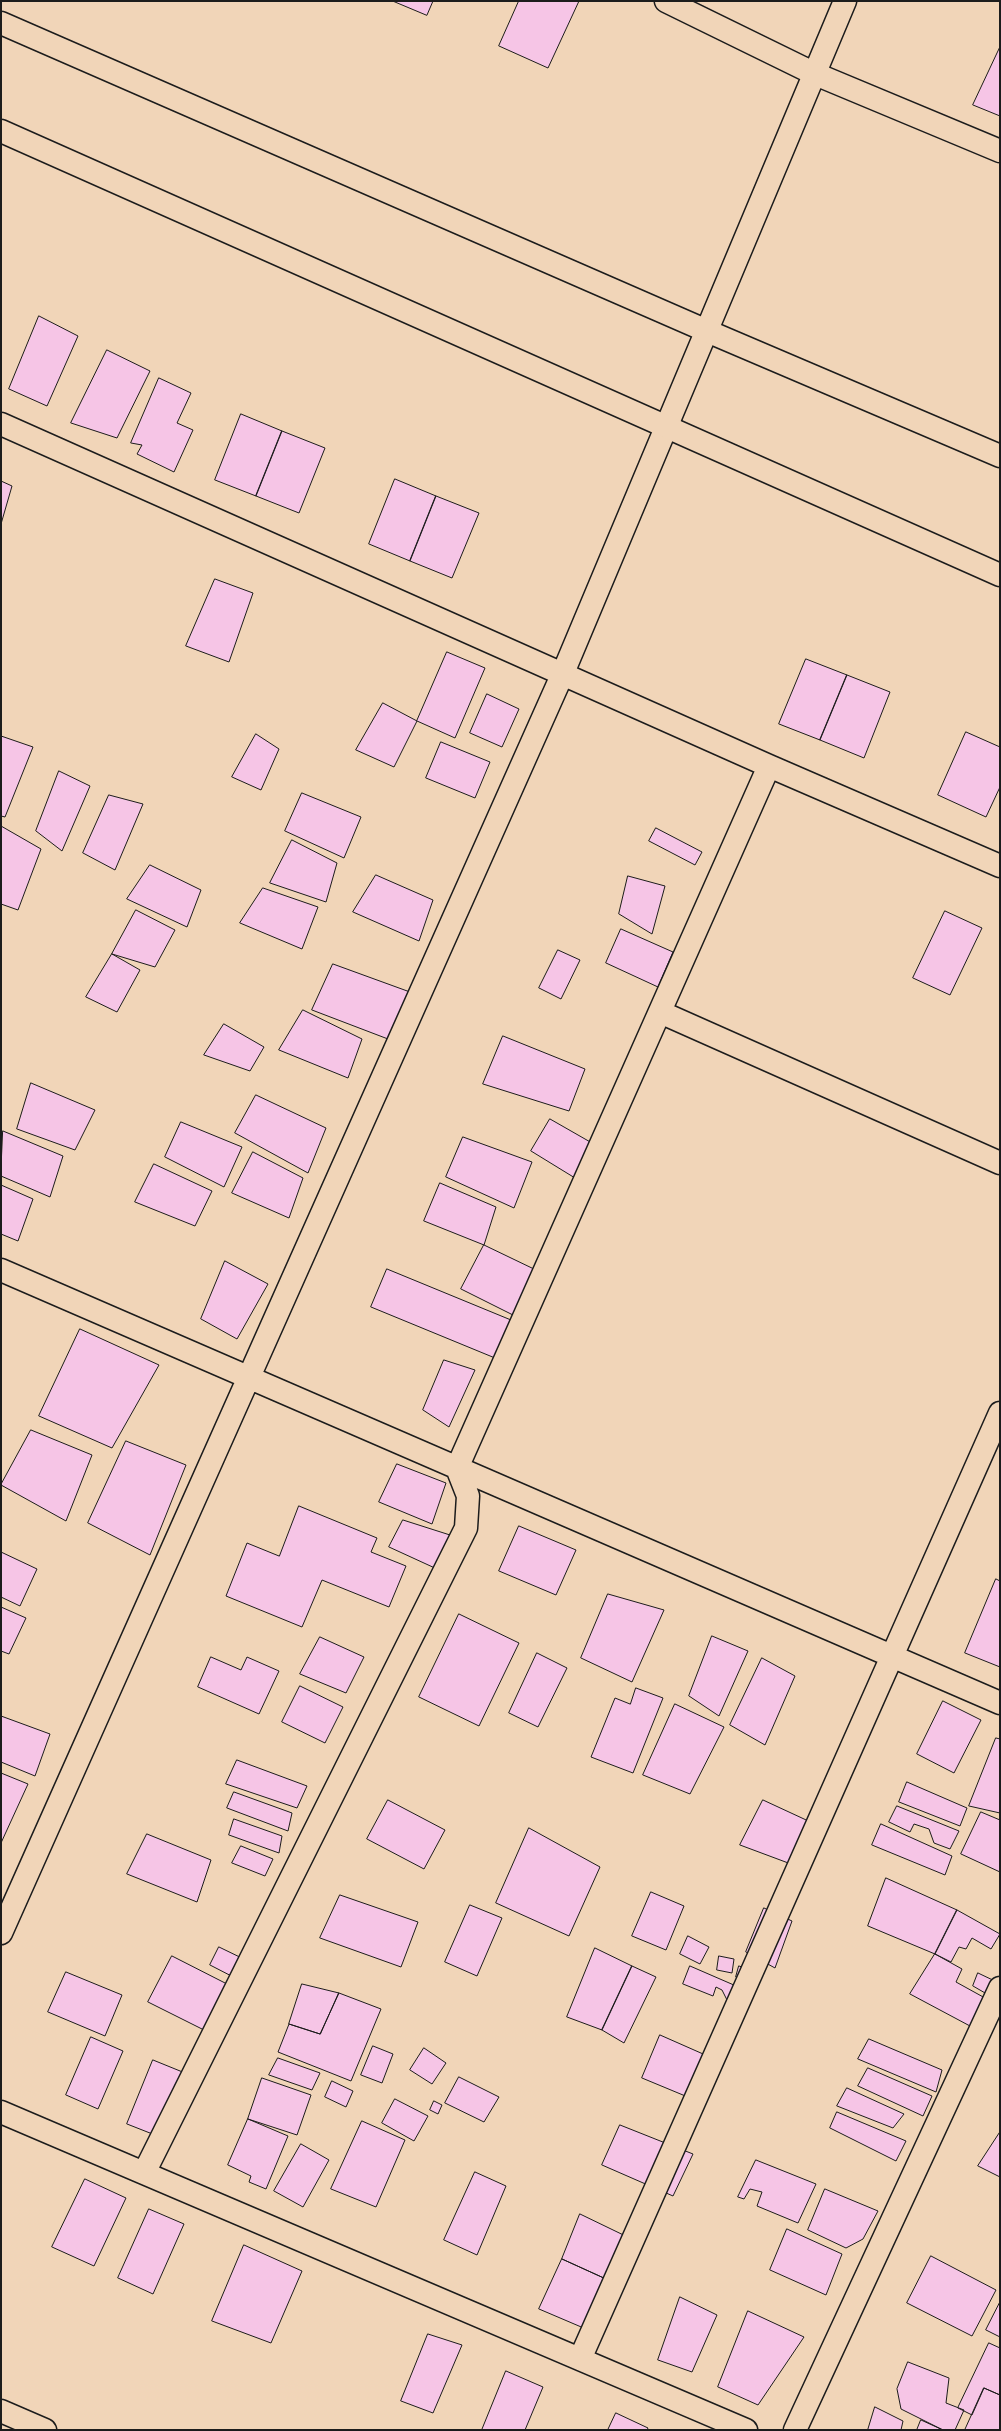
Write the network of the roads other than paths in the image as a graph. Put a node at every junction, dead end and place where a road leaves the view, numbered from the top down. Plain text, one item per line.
1 (666, 1) edge
2 (845, 1) edge
3 (1, 23) edge
4 (813, 73) junction
5 (1, 131) edge
6 (1000, 151) edge
7 (707, 331) junction
8 (1, 424) edge
9 (665, 426) junction
10 (1000, 456) edge
11 (1000, 575) edge
12 (563, 673) junction
13 (769, 766) junction
14 (1000, 866) edge
15 (660, 1012) junction
16 (1000, 1163) edge
17 (1, 1270) edge
18 (248, 1378) junction
19 (1000, 1413) edge
20 (457, 1468) junction
21 (892, 1657) junction
22 (1000, 1703) edge
23 (1, 1933) edge
24 (1000, 1988) edge
25 (1, 2112) edge
26 (144, 2173) junction
27 (580, 2359) junction
28 (1, 2411) edge
29 (45, 2430) edge
30 (746, 2430) edge
31 (795, 2430) edge

1 - 4 street
2 - 4 street
3 - 7 street
4 - 6 street
4 - 7 street
5 - 9 street
7 - 9 street
7 - 10 street
8 - 12 street
9 - 11 street
9 - 12 street
12 - 13 street
12 - 18 street
13 - 14 street
13 - 15 street
15 - 16 street
15 - 20 street
17 - 18 street
18 - 20 street
18 - 23 street
19 - 21 street
20 - 21 street
20 - 26 street
21 - 22 street
21 - 27 street
24 - 31 street
25 - 26 street
26 - 27 street
27 - 30 street
28 - 29 street

